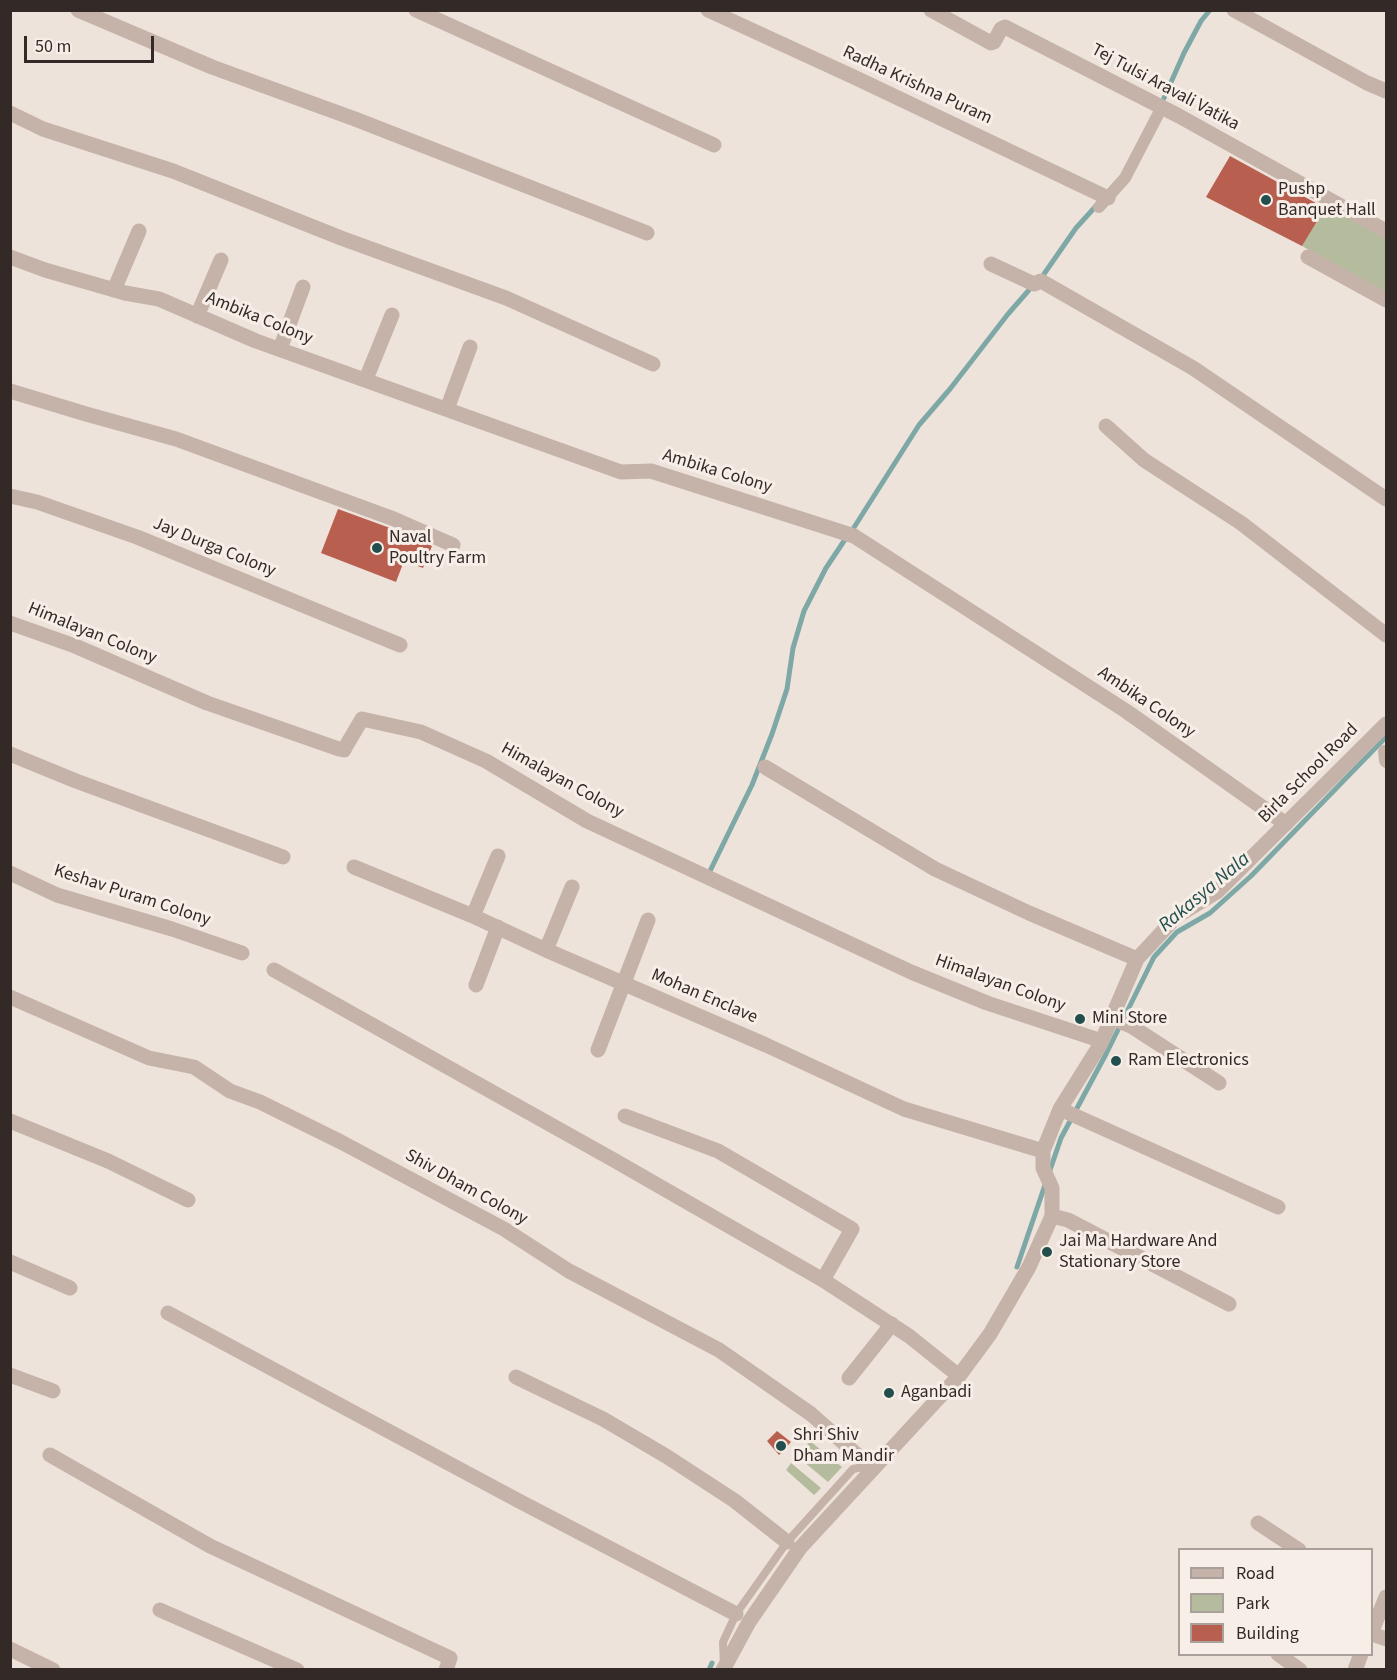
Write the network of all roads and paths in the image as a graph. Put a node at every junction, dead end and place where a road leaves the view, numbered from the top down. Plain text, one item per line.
1 (78, 10) edge
2 (416, 10) edge
3 (708, 10) edge
4 (931, 10) edge
5 (1234, 10) edge
6 (1386, 91) edge
7 (1162, 107) junction
8 (10, 113) edge
9 (714, 145) dead end
10 (1103, 203) joint
11 (139, 231) dead end
12 (1386, 231) edge
13 (647, 233) dead end
14 (10, 257) edge
15 (1308, 257) dead end
16 (221, 260) dead end
17 (991, 264) dead end
18 (303, 287) dead end
19 (114, 290) junction
20 (1386, 300) edge
21 (392, 315) dead end
22 (197, 316) junction
23 (470, 347) dead end
24 (280, 349) junction
25 (653, 364) dead end
26 (366, 380) junction
27 (10, 391) edge
28 (447, 409) junction
29 (1106, 426) dead end
30 (10, 495) edge
31 (1386, 499) edge
32 (453, 545) dead end
33 (10, 623) edge
34 (1386, 635) edge
35 (400, 645) dead end
36 (1386, 724) edge
37 (10, 754) edge
38 (765, 767) dead end
39 (1286, 824) junction
40 (498, 856) dead end
41 (283, 857) dead end
42 (354, 867) dead end
43 (10, 873) edge
44 (572, 887) dead end
45 (473, 916) junction
46 (648, 920) dead end
47 (498, 927) junction
48 (546, 950) junction
49 (242, 953) dead end
50 (1137, 959) junction
51 (274, 970) dead end
52 (623, 984) junction
53 (476, 985) dead end
54 (10, 997) edge
55 (1120, 1022) junction
56 (1102, 1041) junction
57 (598, 1050) dead end
58 (1219, 1083) dead end
59 (1069, 1113) junction
60 (625, 1116) dead end
61 (10, 1121) edge
62 (1043, 1151) junction
63 (188, 1200) dead end
64 (1278, 1207) dead end
65 (1052, 1216) junction
66 (10, 1262) edge
67 (823, 1280) junction
68 (70, 1288) dead end
69 (1228, 1304) dead end
70 (168, 1313) dead end
71 (892, 1324) junction
72 (10, 1375) edge
73 (959, 1376) junction
74 (516, 1377) dead end
75 (849, 1378) dead end
76 (53, 1390) dead end
77 (50, 1455) dead end
78 (872, 1468) junction
79 (1258, 1523) dead end
80 (787, 1542) junction
81 (1296, 1548) edge
82 (1380, 1599) edge
83 (160, 1610) dead end
84 (736, 1614) junction
85 (1373, 1625) edge
86 (10, 1649) edge
87 (1281, 1656) edge
88 (1361, 1656) edge
89 (724, 1668) edge
90 (53, 1670) edge
91 (297, 1670) edge
92 (446, 1670) edge
93 (1300, 1670) edge
94 (1355, 1670) edge

1 - 13 street
2 - 9 street
3 - 10 street, Radha Krishna Puram
4 - 7 street, Tej Tulsi Aravali Vatika
5 - 6 street
7 - 10 street
7 - 12 street, Tej Tulsi Aravali Vatika
8 - 25 street
11 - 19 street
14 - 19 street, Ambika Colony
15 - 20 street
16 - 22 street
17 - 31 street
18 - 24 street
19 - 22 street, Ambika Colony
21 - 26 street
22 - 24 street, Ambika Colony
23 - 28 street
24 - 26 street, Ambika Colony
26 - 28 street, Ambika Colony
27 - 32 street
28 - 39 street, Ambika Colony
29 - 34 street
30 - 35 street, Jay Durga Colony
33 - 56 street, Himalayan Colony
36 - 39 street, Birla School Road
37 - 41 street
38 - 50 street
39 - 50 street, Birla School Road
40 - 45 street
42 - 45 street, Mohan Enclave
43 - 49 street, Keshav Puram Colony
44 - 48 street
45 - 47 street, Mohan Enclave
46 - 52 street
47 - 48 street, Mohan Enclave
47 - 53 street
48 - 52 street, Mohan Enclave
50 - 55 street, Birla School Road
51 - 67 street
52 - 57 street
52 - 62 street, Mohan Enclave
54 - 78 street, Shiv Dham Colony
55 - 56 street, Birla School Road
55 - 58 street
56 - 59 street, Birla School Road
59 - 62 street, Birla School Road
59 - 64 street
60 - 67 street
61 - 63 street
62 - 65 street, Birla School Road
65 - 69 street
65 - 73 street, Birla School Road
66 - 68 street
67 - 71 street
70 - 84 street
71 - 73 street
71 - 75 street
72 - 76 street
73 - 78 street, Birla School Road
74 - 80 street
77 - 92 street
78 - 80 lane
78 - 89 street, Birla School Road
79 - 81 street
80 - 84 lane
82 - 85 street
83 - 91 street
84 - 89 lane
86 - 90 street
87 - 93 street
88 - 94 street

